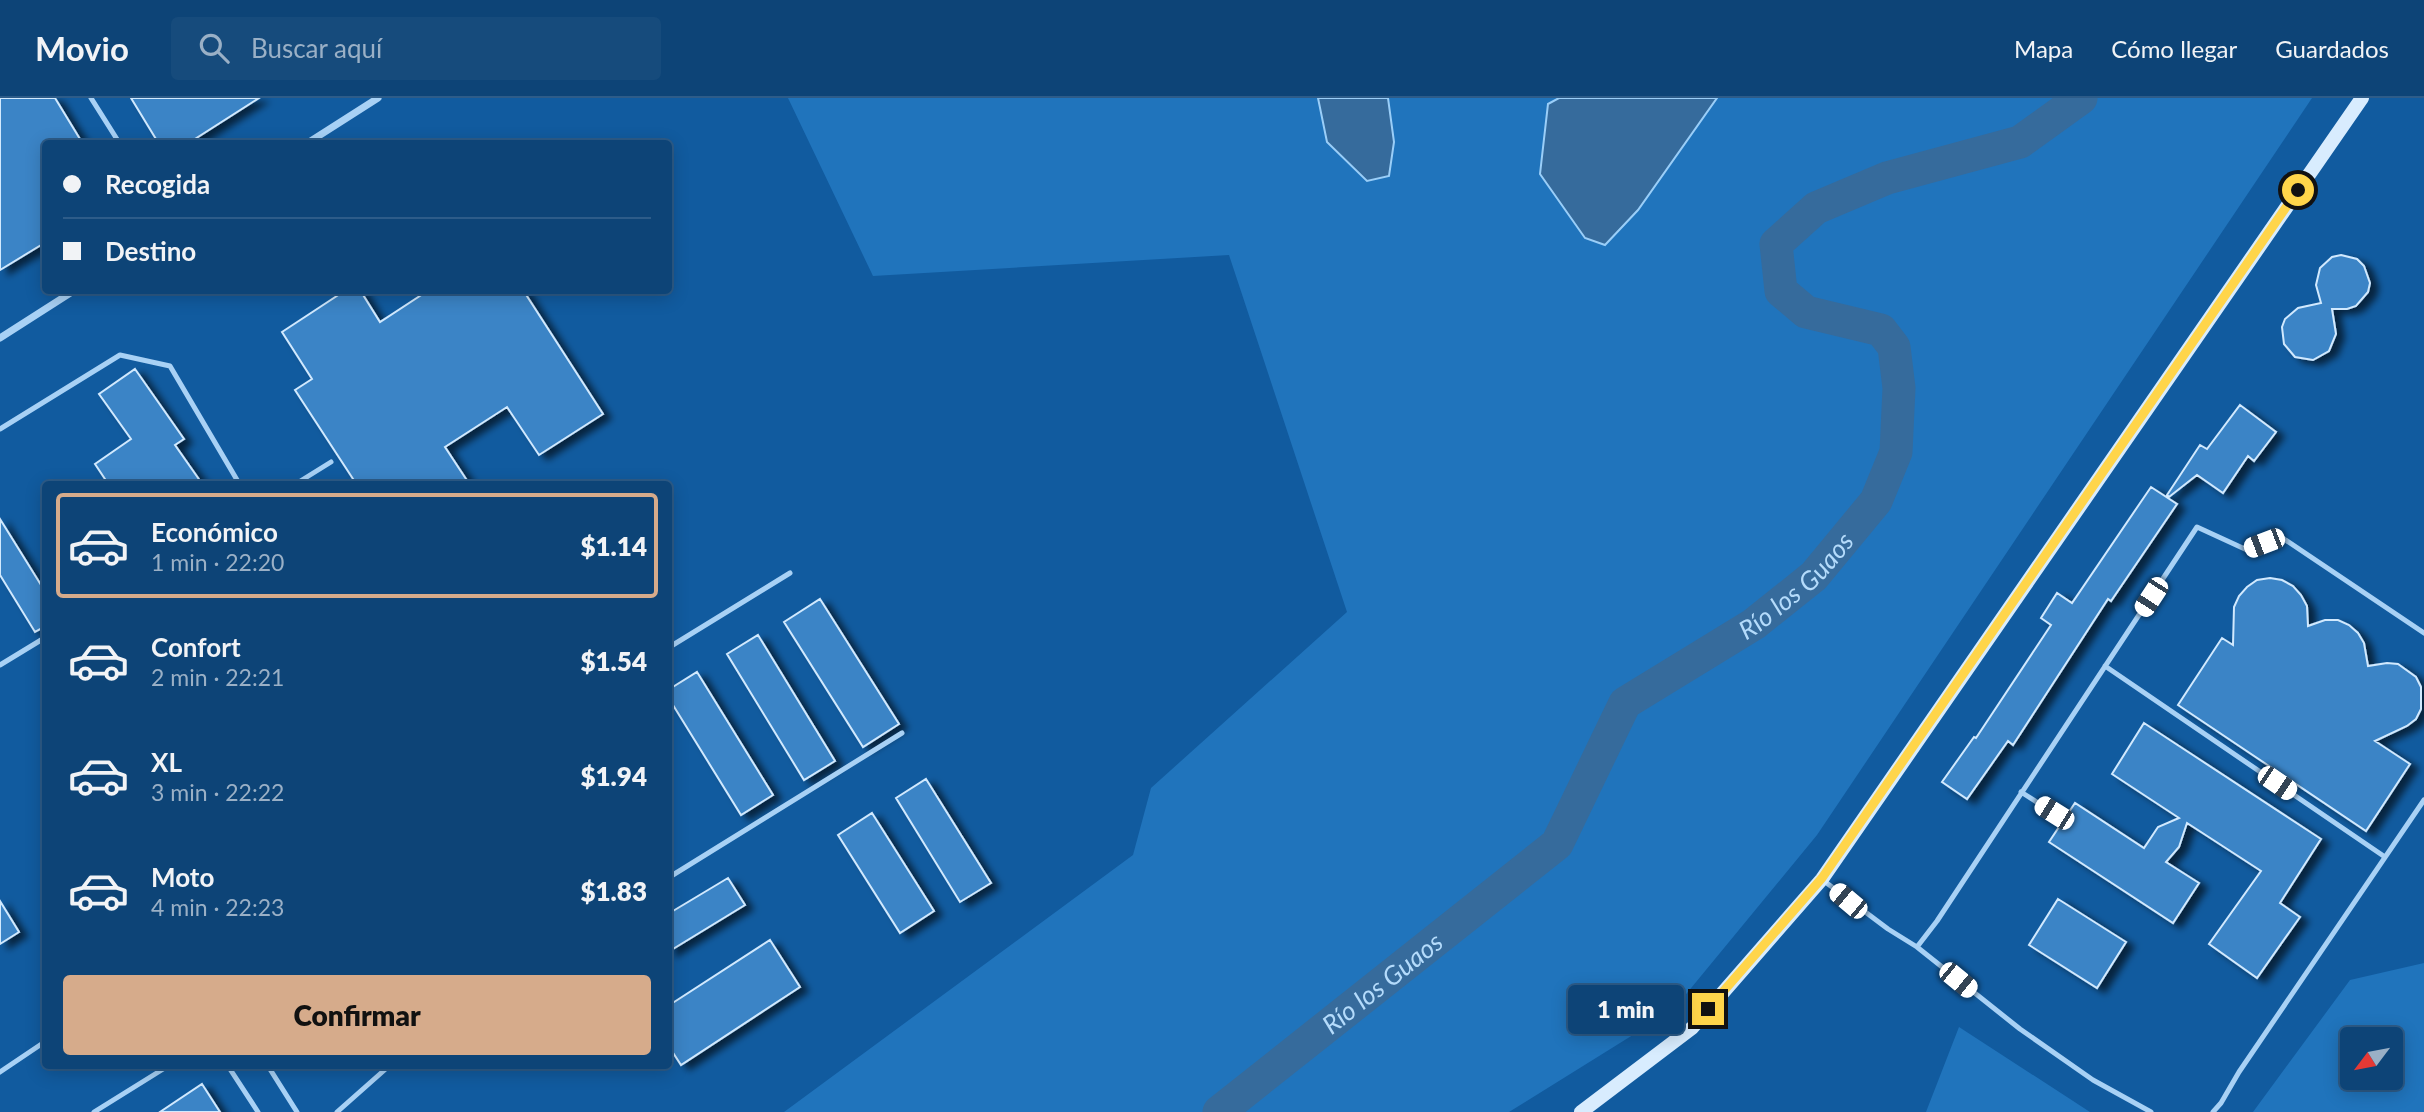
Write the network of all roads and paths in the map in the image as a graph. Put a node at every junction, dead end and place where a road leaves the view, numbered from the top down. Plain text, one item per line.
1 (91, 98) edge
2 (378, 98) edge
3 (2362, 98) edge
4 (117, 140) edge
5 (312, 140) edge
6 (69, 294) edge
7 (0, 338) edge
8 (0, 429) edge
9 (331, 462) dead end
10 (238, 481) edge
11 (300, 481) edge
12 (790, 573) dead end
13 (2424, 633) edge
14 (42, 639) edge
15 (672, 646) edge
16 (0, 665) edge
17 (2105, 666) junction
18 (902, 733) dead end
19 (2021, 792) junction
20 (2424, 800) edge
21 (2054, 813) dead end
22 (2385, 857) junction
23 (672, 876) edge
24 (1822, 878) junction
25 (1917, 947) junction
26 (42, 1044) edge
27 (163, 1069) edge
28 (230, 1069) edge
29 (270, 1069) edge
30 (386, 1069) edge
31 (0, 1072) edge
32 (95, 1112) edge
33 (258, 1112) edge
34 (297, 1112) edge
35 (337, 1112) edge
36 (1581, 1112) edge
37 (2151, 1112) edge
38 (2213, 1112) edge

1 - 4 lane
2 - 5 street
3 - 24 street
6 - 7 street
8 - 10 lane
9 - 11 lane
12 - 15 lane
13 - 17 lane
14 - 16 lane
17 - 19 lane
17 - 22 lane
18 - 23 lane
19 - 21 lane
19 - 25 lane
20 - 22 lane
22 - 38 lane
24 - 25 lane
24 - 36 street
25 - 37 lane
26 - 31 lane
27 - 32 lane
28 - 33 lane
29 - 34 lane
30 - 35 lane

